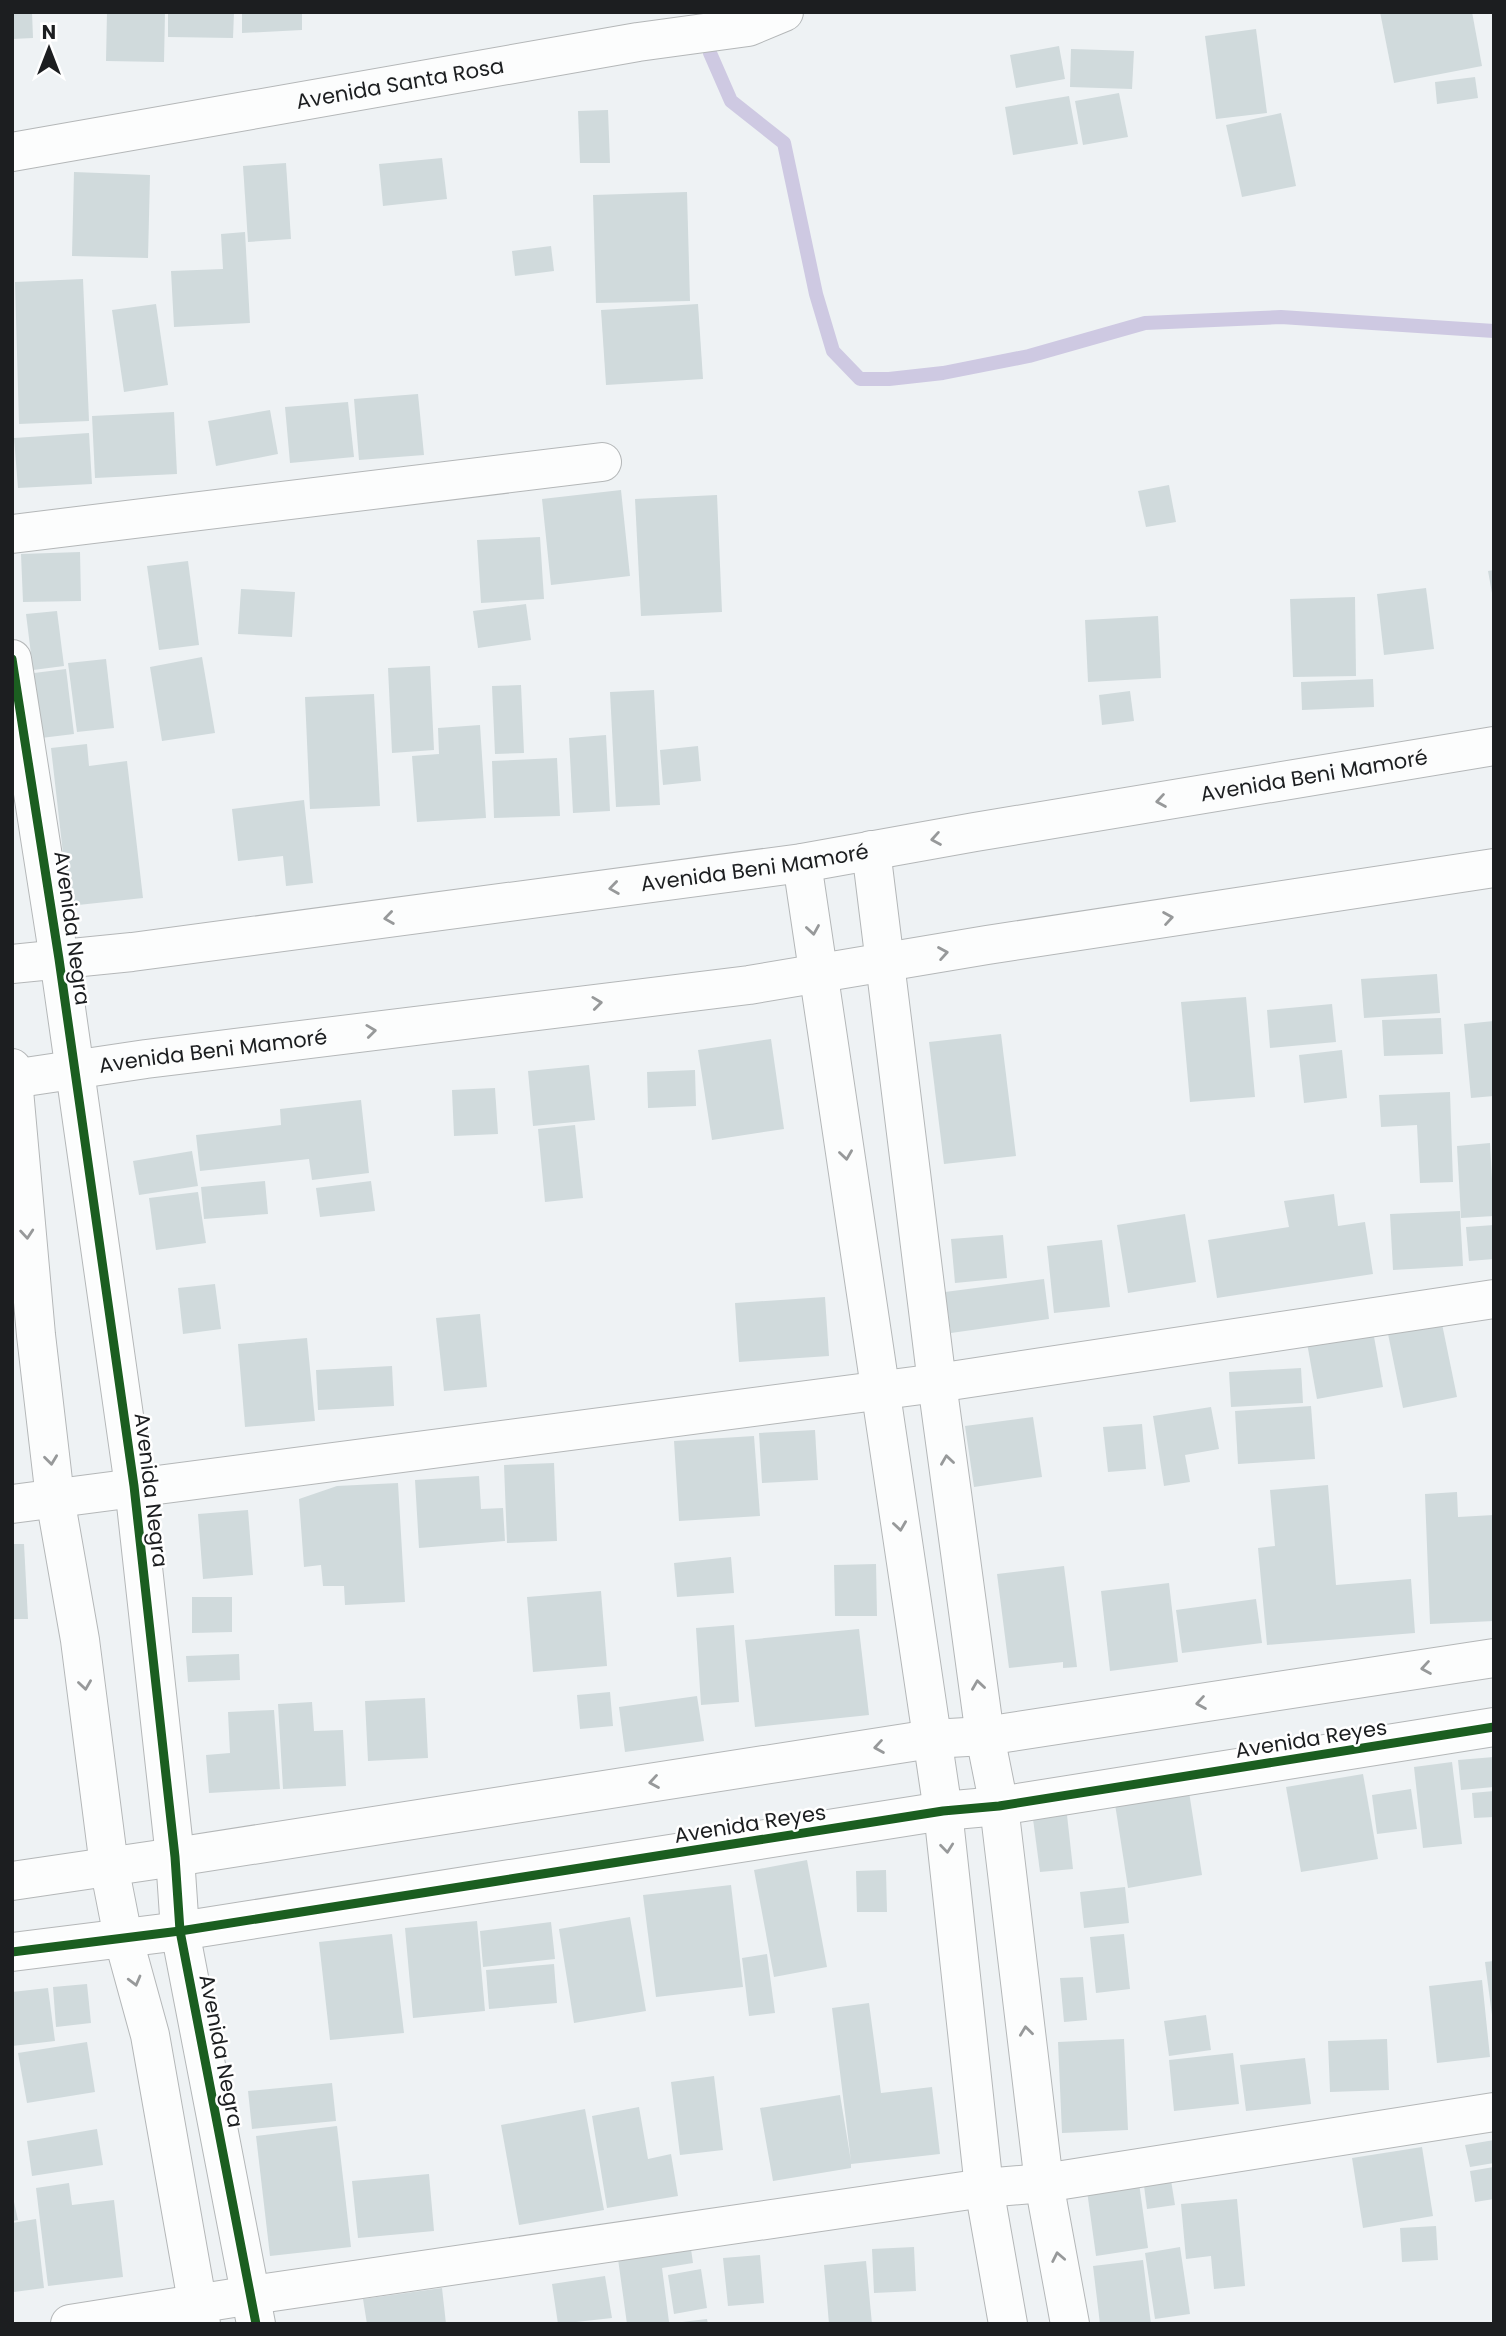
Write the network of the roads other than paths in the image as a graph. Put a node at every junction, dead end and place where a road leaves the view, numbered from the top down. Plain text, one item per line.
1 (784, 12) edge
2 (12, 152) edge
3 (602, 462) dead end
4 (12, 534) edge
5 (12, 659) edge
6 (1494, 746) edge
7 (871, 850) junction
8 (802, 863) junction
9 (1494, 868) edge
10 (59, 959) junction
11 (884, 963) junction
12 (12, 964) edge
13 (819, 974) junction
14 (74, 1072) junction
15 (13, 1075) edge
16 (1494, 1299) edge
17 (937, 1383) junction
18 (880, 1390) junction
19 (134, 1486) junction
20 (55, 1498) junction
21 (12, 1504) edge
22 (1494, 1658) edge
23 (1494, 1727) edge
24 (985, 1736) junction
25 (931, 1739) junction
26 (999, 1806) junction
27 (943, 1811) junction
28 (175, 1857) junction
29 (109, 1866) junction
30 (12, 1881) edge
31 (180, 1931) junction
32 (123, 1937) junction
33 (12, 1952) edge
34 (1494, 2112) edge
35 (1044, 2183) junction
36 (984, 2188) junction
37 (254, 2309) edge
38 (199, 2314) edge
39 (71, 2324) edge
40 (1008, 2324) edge
41 (1070, 2324) edge

1 - 2 street, Avenida Santa Rosa
3 - 4 street
5 - 10 street, Avenida Negra
6 -> 7 street, Avenida Beni Mamoré
7 - 8 street, Avenida Beni Mamoré
7 - 11 street
8 -> 10 street, Avenida Beni Mamoré
8 -> 13 street
11 -> 9 street, Avenida Beni Mamoré
10 - 12 street, Avenida Beni Mamoré
10 - 14 street, Avenida Negra
11 - 13 street, Avenida Beni Mamoré
11 - 17 street
14 -> 13 street, Avenida Beni Mamoré
13 -> 18 street
14 - 15 street, Avenida Beni Mamoré
14 - 19 street, Avenida Negra
15 -> 20 street
16 - 17 street
17 - 18 street
24 -> 17 street
18 - 19 street
18 -> 25 street
19 - 20 street
19 - 28 street, Avenida Negra
20 - 21 street
20 -> 29 street
22 -> 24 street
23 - 26 street, Avenida Reyes
24 - 25 street
24 - 26 street
25 - 27 street
25 -> 28 street
26 - 27 street, Avenida Reyes
35 -> 26 street
27 - 31 street, Avenida Reyes
27 -> 36 street
28 - 29 street
28 - 31 street, Avenida Negra
29 - 30 street
29 - 32 street
31 - 32 street, Avenida Reyes
31 - 37 street, Avenida Negra
32 - 33 street, Avenida Reyes
32 -> 38 street
34 - 35 street
35 - 36 street
41 -> 35 street
36 - 37 street
36 - 40 street
37 - 38 street
38 - 39 street

